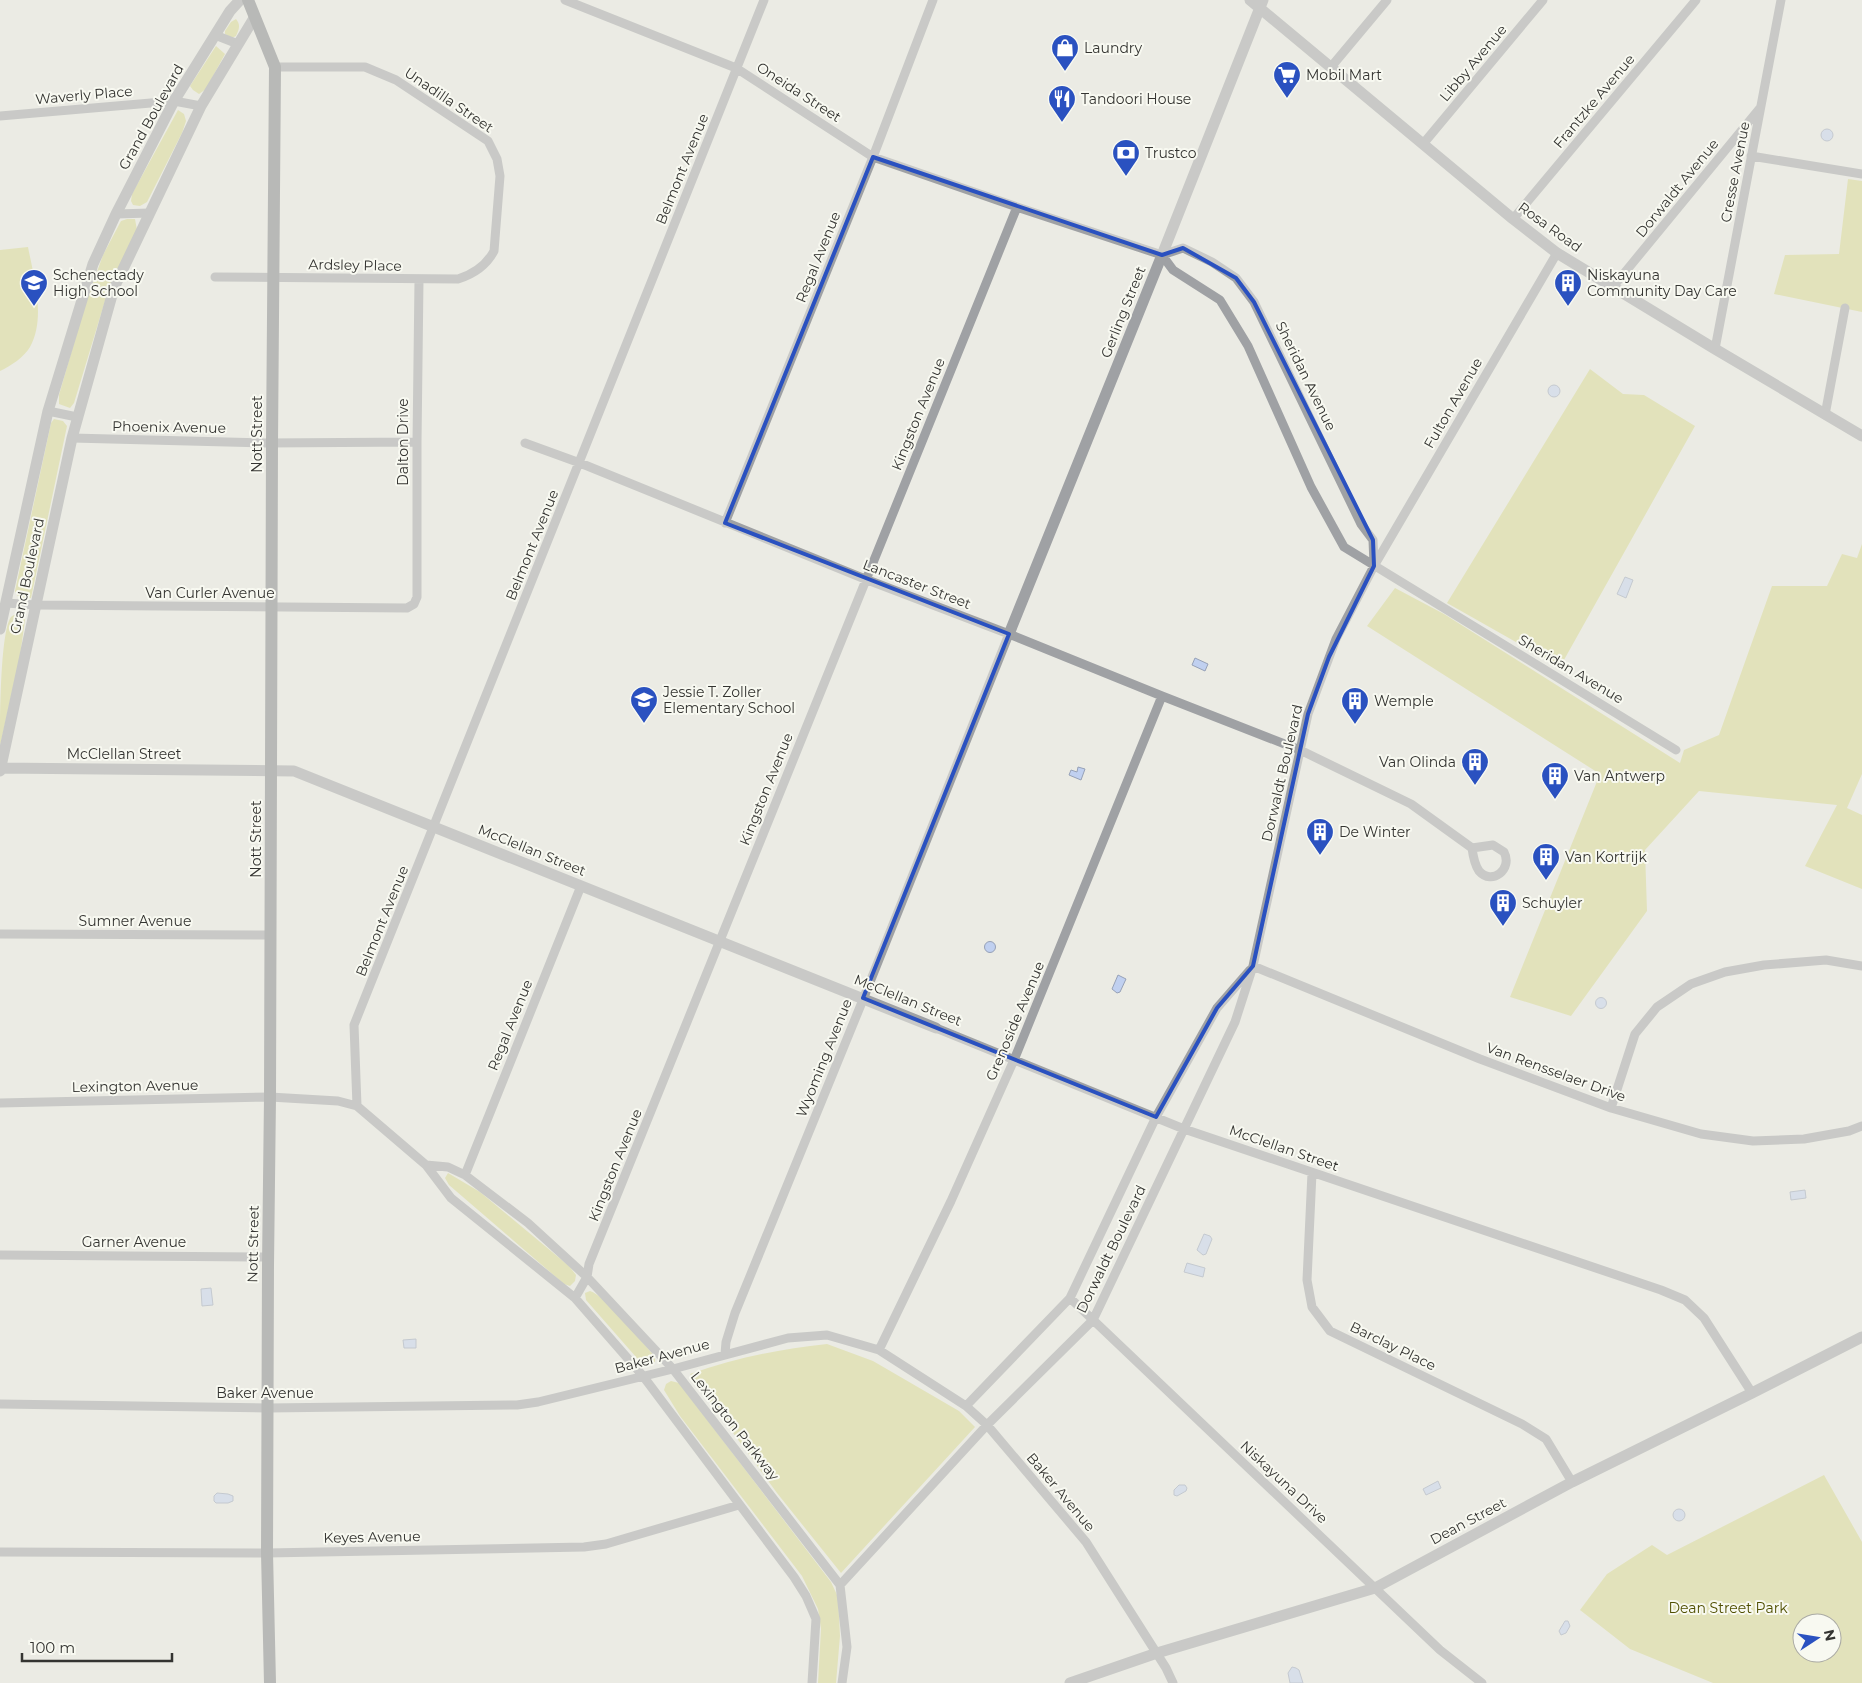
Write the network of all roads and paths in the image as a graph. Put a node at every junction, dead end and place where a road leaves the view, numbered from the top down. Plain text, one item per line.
1 (240, 0) edge
2 (248, 0) edge
3 (565, 0) edge
4 (764, 0) edge
5 (933, 0) edge
6 (1250, 0) edge
7 (1387, 0) edge
8 (1543, 0) edge
9 (1696, 0) edge
10 (1781, 0) edge
11 (1262, 4) edge
12 (254, 18) junction
13 (215, 35) junction
14 (238, 44) junction
15 (275, 67) junction
16 (1331, 67) junction
17 (736, 68) junction
18 (174, 101) junction
19 (200, 106) junction
20 (1762, 106) junction
21 (0, 116) edge
22 (1423, 144) junction
23 (1751, 156) junction
24 (873, 157) junction
25 (1862, 174) edge
26 (1017, 207) junction
27 (150, 213) junction
28 (116, 214) junction
29 (1513, 219) junction
30 (1557, 253) junction
31 (1162, 255) junction
32 (488, 261) joint
33 (273, 277) junction
34 (216, 278) dead end
35 (419, 280) junction
36 (1612, 288) junction
37 (1845, 308) dead end
38 (1714, 349) junction
39 (48, 410) junction
40 (1825, 415) junction
41 (77, 417) junction
42 (1862, 436) edge
43 (72, 438) junction
44 (272, 442) junction
45 (417, 442) junction
46 (525, 443) dead end
47 (580, 463) junction
48 (725, 524) junction
49 (1374, 566) junction
50 (865, 580) junction
51 (6, 603) junction
52 (414, 604) joint
53 (36, 605) junction
54 (272, 607) junction
55 (0, 629) edge
56 (1008, 634) junction
57 (1162, 696) junction
58 (1300, 750) junction
59 (1676, 750) dead end
60 (0, 769) edge
61 (271, 770) junction
62 (435, 826) junction
63 (1472, 848) dead end
64 (581, 886) junction
65 (0, 934) edge
66 (270, 935) junction
67 (720, 940) junction
68 (1253, 966) junction
69 (1862, 966) edge
70 (863, 998) junction
71 (936, 1028) joint
72 (1014, 1060) junction
73 (270, 1097) junction
74 (0, 1103) edge
75 (356, 1106) junction
76 (1611, 1108) junction
77 (1156, 1117) junction
78 (1862, 1126) edge
79 (1184, 1130) junction
80 (426, 1166) junction
81 (1312, 1174) junction
82 (465, 1175) junction
83 (0, 1255) edge
84 (268, 1257) junction
85 (587, 1277) junction
86 (575, 1298) junction
87 (1070, 1298) junction
88 (1093, 1320) junction
89 (1862, 1337) edge
90 (879, 1350) junction
91 (725, 1354) junction
92 (673, 1369) junction
93 (643, 1376) junction
94 (1752, 1394) junction
95 (0, 1404) edge
96 (966, 1406) junction
97 (268, 1408) junction
98 (987, 1425) junction
99 (1572, 1482) junction
100 (739, 1505) junction
101 (0, 1552) edge
102 (267, 1553) junction
103 (840, 1585) junction
104 (1375, 1588) junction
105 (1157, 1653) junction
106 (270, 1683) edge
107 (812, 1683) edge
108 (842, 1683) edge
109 (1070, 1683) edge
110 (1173, 1683) edge
111 (1482, 1683) edge

1 - 13 street, Grand Boulevard
2 - 12 main road, Nott Street
3 - 17 street, Oneida Street
4 - 17 street, Belmont Avenue
5 - 24 street, Regal Avenue
6 - 11 street, Rosa Road
7 - 16 street
8 - 22 street, Libby Avenue
9 - 29 street, Frantzke Avenue
10 - 20 street, Cresse Avenue
11 - 16 street, Rosa Road
11 - 31 street, Gerling Street
12 - 14 street, Grand Boulevard
12 - 15 main road, Nott Street
13 - 14 street
13 - 18 street, Grand Boulevard
14 - 19 street, Grand Boulevard
15 - 32 street, Unadilla Street
15 - 33 main road, Nott Street
16 - 22 street, Rosa Road
17 - 24 street, Oneida Street
17 - 47 street, Belmont Avenue
18 - 19 street, Waverly Place
18 - 21 street, Waverly Place
18 - 28 street, Grand Boulevard
19 - 27 street, Grand Boulevard
20 - 23 street, Cresse Avenue
20 - 36 street, Dorwaldt Avenue
22 - 29 street, Rosa Road
23 - 25 street
23 - 38 street, Cresse Avenue
24 - 26 street, Oneida Street
24 - 48 street, Regal Avenue
26 - 31 street
26 - 50 street, Kingston Avenue
27 - 28 street
27 - 41 street, Grand Boulevard
28 - 39 street, Grand Boulevard
29 - 30 street, Rosa Road
30 - 36 street, Rosa Road
30 - 49 street, Fulton Avenue
31 - 49 street, Sheridan Avenue
31 - 49 street, Sheridan Avenue
31 - 56 street, Gerling Street
32 - 35 street, Ardsley Place
33 - 34 street, Ardsley Place
33 - 35 street, Ardsley Place
33 - 44 main road, Nott Street
35 - 45 street, Dalton Drive
36 - 38 street, Rosa Road
37 - 40 street
38 - 40 street, Rosa Road
39 - 41 street
39 - 51 street, Grand Boulevard
40 - 42 street, Rosa Road
41 - 43 street, Grand Boulevard
43 - 44 street, Phoenix Avenue
43 - 53 street, Grand Boulevard
44 - 45 street, Phoenix Avenue
44 - 54 main road, Nott Street
45 - 52 street, Dalton Drive
46 - 47 street, Lancaster Street
47 - 48 street, Lancaster Street
47 - 62 street, Belmont Avenue
48 - 50 street, Lancaster Street
49 - 58 street, Dorwaldt Boulevard
49 - 59 street, Sheridan Avenue
50 - 56 street, Lancaster Street
50 - 67 street, Kingston Avenue
51 - 53 street, Van Curler Avenue
51 - 55 street, Grand Boulevard
52 - 54 street, Van Curler Avenue
53 - 54 street, Van Curler Avenue
53 - 60 street, Grand Boulevard
54 - 61 main road, Nott Street
56 - 57 street, Lancaster Street
56 - 70 street, Wyoming Avenue
57 - 58 street, Lancaster Street
57 - 72 street, Grenoside Avenue
58 - 63 street, Lancaster Street
58 - 68 street, Dorwaldt Boulevard
60 - 61 street, McClellan Street
61 - 62 street, McClellan Street
61 - 66 main road, Nott Street
62 - 64 street, McClellan Street
62 - 75 street, Belmont Avenue
64 - 67 street, McClellan Street
64 - 82 street, Regal Avenue
65 - 66 street, Sumner Avenue
66 - 73 main road, Nott Street
67 - 70 street, McClellan Street
67 - 85 street, Kingston Avenue
68 - 76 street, Van Rensselaer Drive
68 - 77 street, Dorwaldt Boulevard
68 - 79 street, Dorwaldt Boulevard
69 - 76 street
70 - 71 street, McClellan Street
70 - 91 street, Wyoming Avenue
71 - 72 street, McClellan Street
72 - 77 street, McClellan Street
72 - 90 street, Grenoside Avenue
73 - 74 street, Lexington Avenue
73 - 75 street
73 - 84 main road, Nott Street
75 - 80 street
76 - 78 street, Van Rensselaer Drive
77 - 79 street, McClellan Street
77 - 87 street, Dorwaldt Boulevard
79 - 81 street, McClellan Street
79 - 88 street, Dorwaldt Boulevard
80 - 82 street, Lexington Parkway
80 - 86 street
81 - 94 street, McClellan Street
81 - 99 street, Barclay Place
82 - 85 street, Lexington Parkway
83 - 84 street, Garner Avenue
84 - 97 main road, Nott Street
85 - 86 street, Kingston Avenue
85 - 92 street, Lexington Parkway
86 - 93 street
87 - 88 street, Niskayuna Drive
87 - 96 street, Dorwaldt Boulevard
88 - 98 street, Dorwaldt Boulevard
88 - 104 street, Niskayuna Drive
89 - 94 street, Dean Street
90 - 91 street, Baker Avenue
90 - 96 street, Baker Avenue
91 - 92 street, Baker Avenue
92 - 93 street, Baker Avenue
92 - 103 street, Lexington Parkway
93 - 97 street, Baker Avenue
93 - 100 street
94 - 99 street, Dean Street
95 - 97 street, Baker Avenue
96 - 98 street, Baker Avenue
97 - 102 main road, Nott Street
98 - 103 street, Dorwaldt Boulevard
98 - 105 street, Baker Avenue
99 - 104 street, Dean Street
100 - 102 street, Keyes Avenue
100 - 107 street
101 - 102 street, Keyes Avenue
102 - 106 main road, Nott Street
103 - 108 street
104 - 105 street, Dean Street
104 - 111 street, Niskayuna Drive
105 - 109 street, Dean Street
105 - 110 street, Baker Avenue

